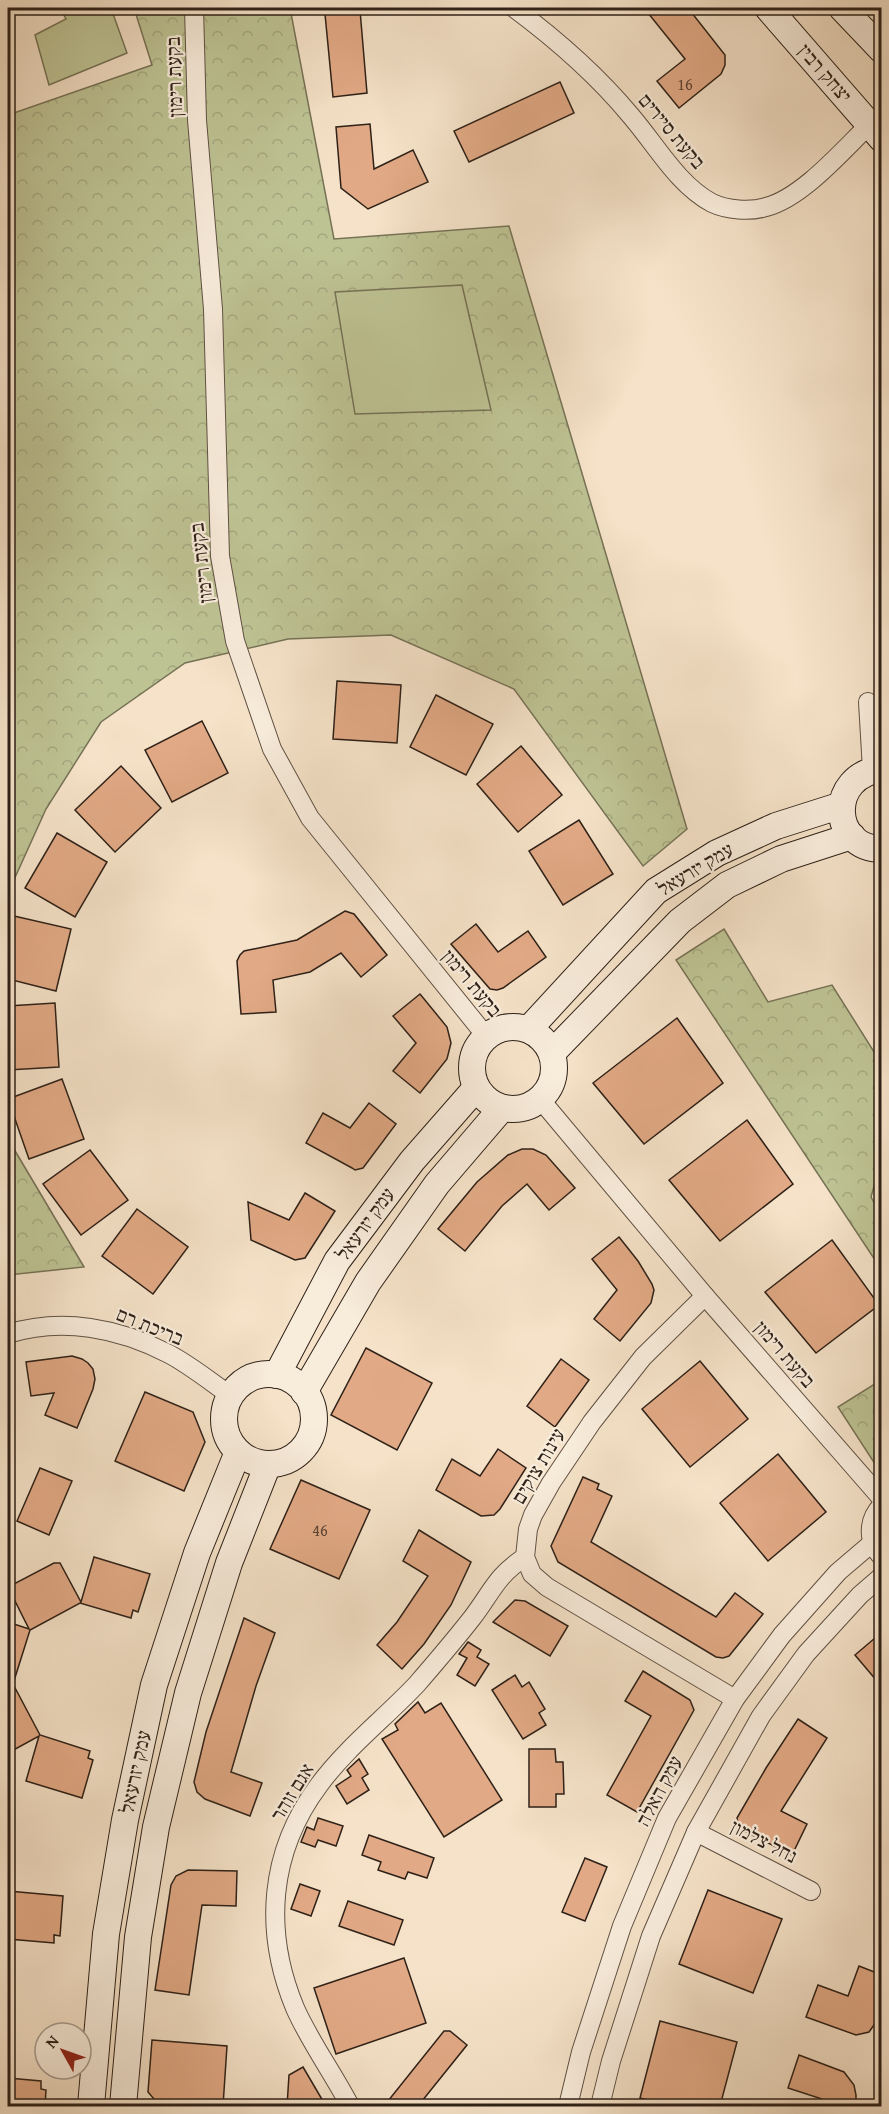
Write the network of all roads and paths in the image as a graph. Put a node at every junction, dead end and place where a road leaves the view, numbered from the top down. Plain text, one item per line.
1 (194, 8) edge
2 (514, 8) edge
3 (768, 8) edge
4 (842, 8) edge
5 (882, 50) edge
6 (875, 132) edge
7 (868, 702) dead end
8 (877, 770) edge
9 (842, 805) junction
10 (852, 836) junction
11 (882, 849) edge
12 (529, 1029) junction
13 (486, 1036) junction
14 (552, 1053) junction
15 (476, 1088) junction
16 (540, 1100) junction
17 (502, 1108) junction
18 (705, 1296) junction
19 (8, 1334) edge
20 (277, 1375) junction
21 (304, 1392) junction
22 (231, 1396) junction
23 (238, 1452) junction
24 (268, 1464) junction
25 (882, 1499) edge
26 (882, 1505) edge
27 (877, 1550) edge
28 (525, 1557) junction
29 (882, 1576) edge
30 (735, 1699) junction
31 (696, 1832) junction
32 (811, 1891) dead end
33 (91, 2106) edge
34 (123, 2106) edge
35 (351, 2106) edge
36 (568, 2106) edge
37 (600, 2106) edge

1 - 13 street, בקעת רימון
2 - 6 street, בקעת סיירים
3 - 6 main road, יצחק רבין
4 - 5 main road
7 - 8 street
8 - 9 main road
9 - 10 main road
9 - 12 main road, עמק יזרעאל
10 - 11 main road
10 - 14 main road, עמק יזרעאל
12 - 13 main road
12 - 14 main road
13 - 15 main road
14 - 16 main road
15 - 17 main road
15 - 20 main road, עמק יזרעאל
16 - 17 main road
16 - 18 street, בקעת רימון
17 - 21 main road, עמק יזרעאל
18 - 25 street, בקעת רימון
18 - 28 street, עינות צוקים
19 - 22 street, בריכת רם
20 - 21 main road
20 - 22 main road
21 - 24 main road
22 - 23 main road
23 - 24 main road
23 - 33 main road, עמק יזרעאל
24 - 34 main road, עמק יזרעאל
26 - 27 street
27 - 30 street, עמק האלה
28 - 30 street
28 - 35 street, אגם זוהר
29 - 31 street
30 - 36 street, עמק האלה
31 - 32 street, נחל צלמון
31 - 37 street

